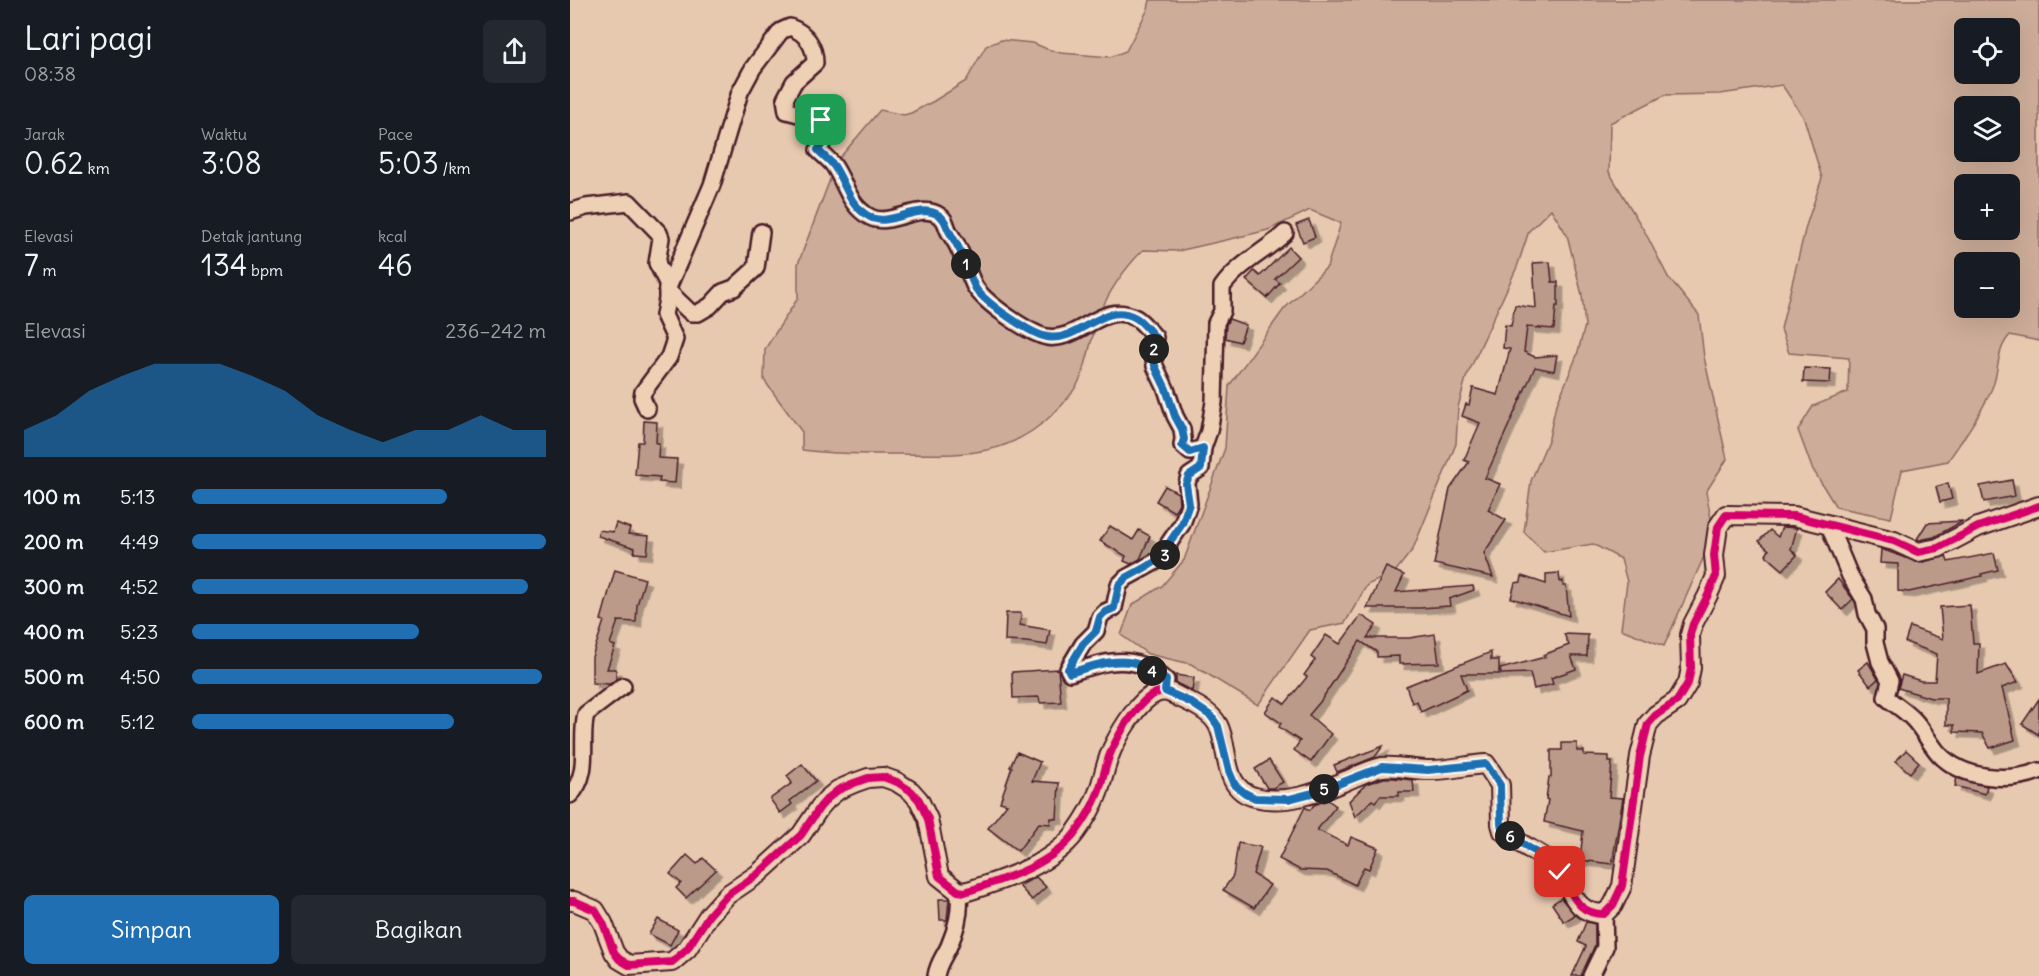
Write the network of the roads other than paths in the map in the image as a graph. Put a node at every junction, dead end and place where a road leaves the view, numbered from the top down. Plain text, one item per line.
1 (570, 212) edge
2 (761, 232) dead end
3 (1285, 233) dead end
4 (667, 290) junction
5 (647, 409) dead end
6 (1203, 448) junction
7 (2039, 506) edge
8 (1829, 526) junction
9 (623, 686) dead end
10 (1165, 691) junction
11 (2039, 771) edge
12 (570, 795) edge
13 (958, 891) junction
14 (570, 901) edge
15 (1604, 914) junction
16 (936, 976) edge
17 (1591, 976) edge

1 - 4 street
2 - 4 street
3 - 6 street
4 - 5 street
4 - 6 street
6 - 10 street
7 - 8 street
8 - 11 street
8 - 15 street
9 - 12 street
10 - 13 street
10 - 15 street
13 - 14 street
13 - 16 street
15 - 17 street

